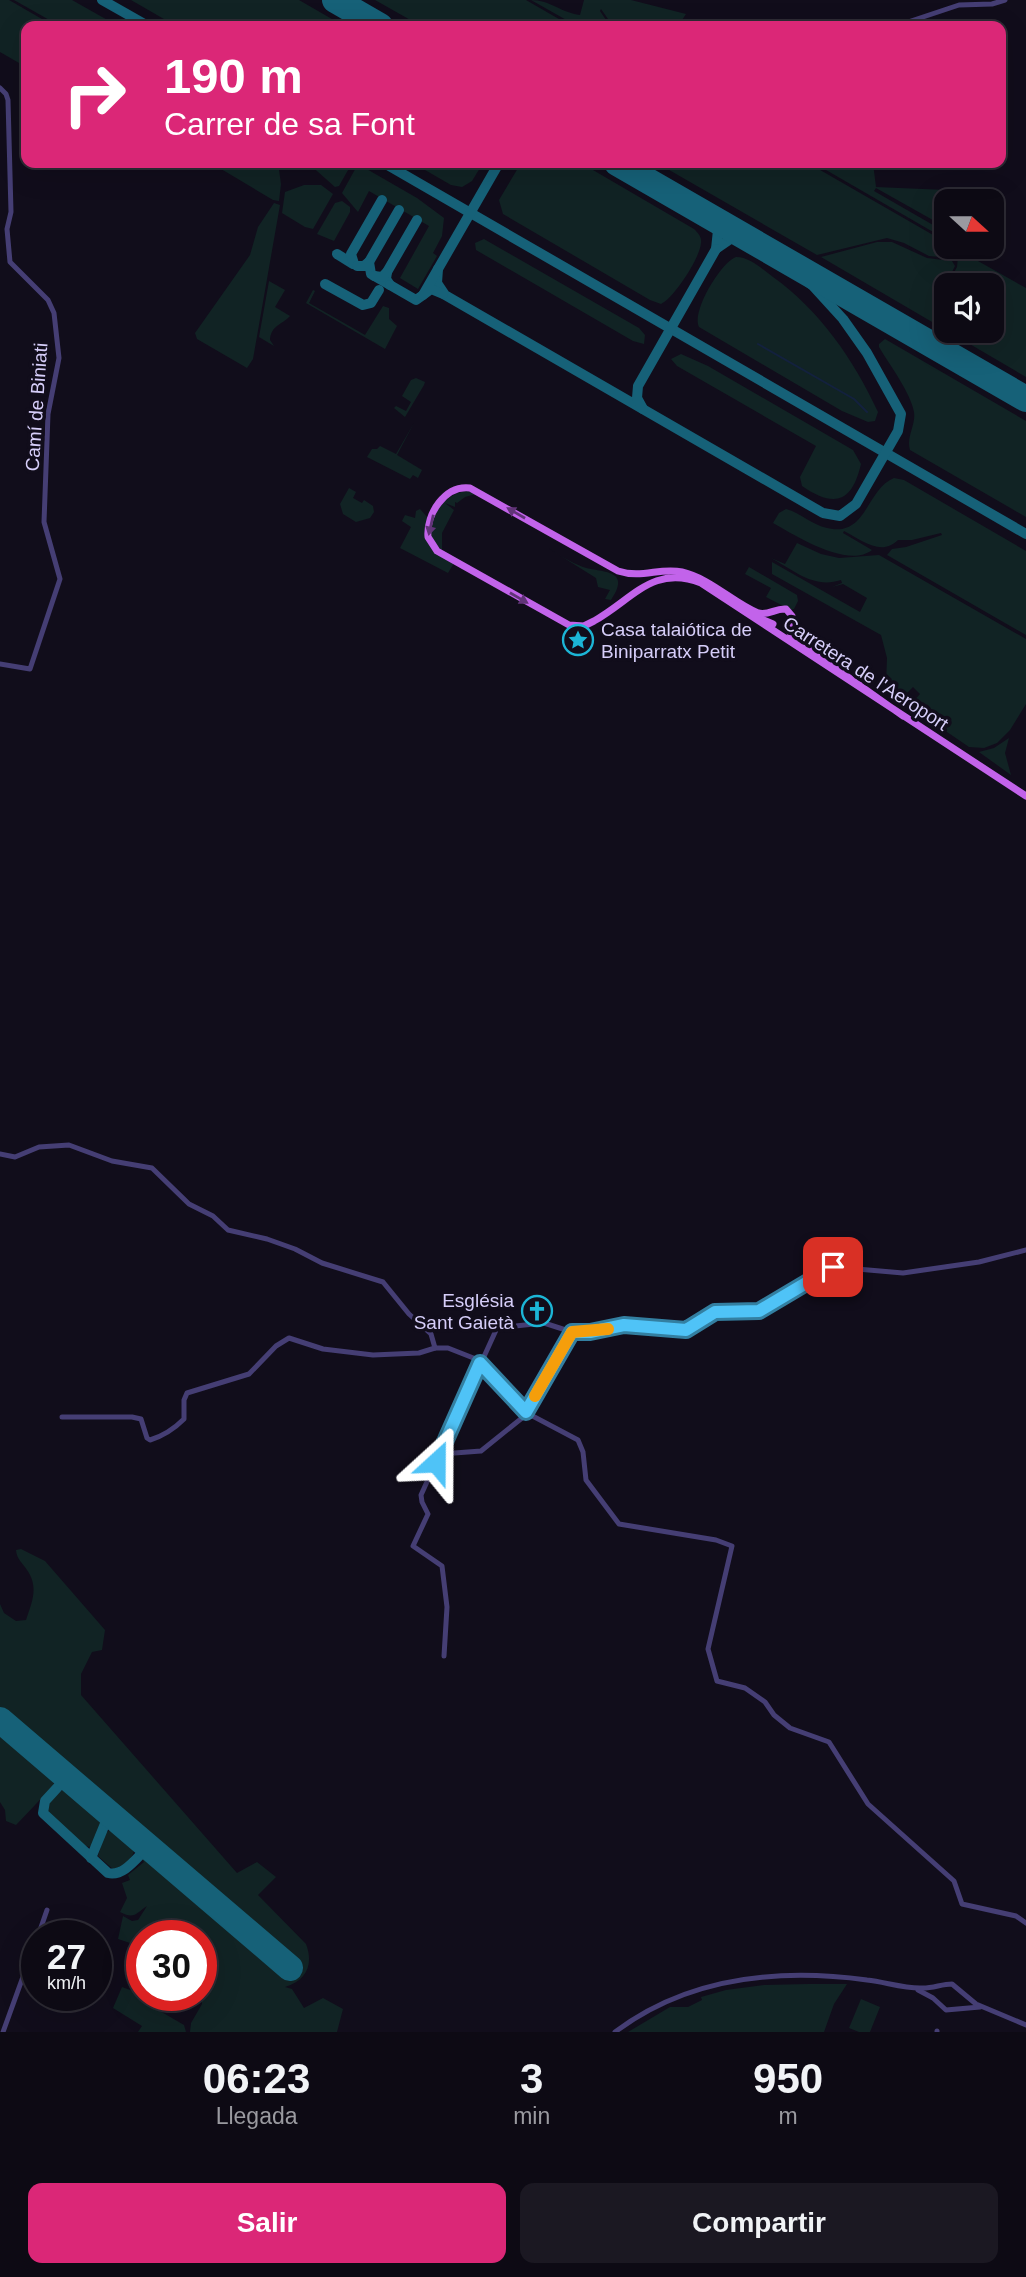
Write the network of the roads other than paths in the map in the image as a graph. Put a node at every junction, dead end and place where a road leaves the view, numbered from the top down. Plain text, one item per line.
1 (1005, 0) edge
2 (911, 21) edge
3 (0, 89) edge
4 (740, 608) junction
5 (775, 611) junction
6 (791, 623) junction
7 (776, 626) junction
8 (0, 664) edge
9 (823, 664) junction
10 (903, 716) junction
11 (1026, 796) edge
12 (0, 1154) edge
13 (1026, 1250) edge
14 (572, 1332) junction
15 (435, 1348) junction
16 (480, 1362) junction
17 (526, 1412) junction
18 (62, 1417) dead end
19 (441, 1454) junction
20 (444, 1656) dead end
21 (47, 1910) dead end
22 (43, 1920) edge
23 (1026, 1923) edge
24 (21, 1982) edge
25 (942, 1986) junction
26 (912, 1988) junction
27 (962, 1992) junction
28 (937, 2002) junction
29 (984, 2008) junction
30 (956, 2009) junction
31 (1026, 2025) edge
32 (3, 2032) edge
33 (615, 2032) edge

1 - 2 street
3 - 8 street, Camí de Biniati
5 -> 4 main road, Carretera de l'Aeroport
4 - 7 main road
4 - 9 main road, Carretera de l'Aeroport
5 - 6 main road
5 - 7 main road
6 - 7 main road
6 - 10 main road
7 - 9 main road
9 - 10 main road, Carretera de l'Aeroport
10 - 11 main road, Carretera de l'Aeroport
12 - 15 street
13 - 14 street
14 - 16 street
14 - 17 street
15 - 16 street
15 - 18 street
16 - 17 street
16 - 19 street
17 - 19 street
17 - 23 street
19 - 20 street
21 - 22 street
24 - 32 street
25 - 26 street
25 - 27 street
25 - 28 street
26 - 28 street
26 - 33 street
27 - 29 street
27 - 30 street
28 - 30 street
29 - 30 street
29 - 31 street

